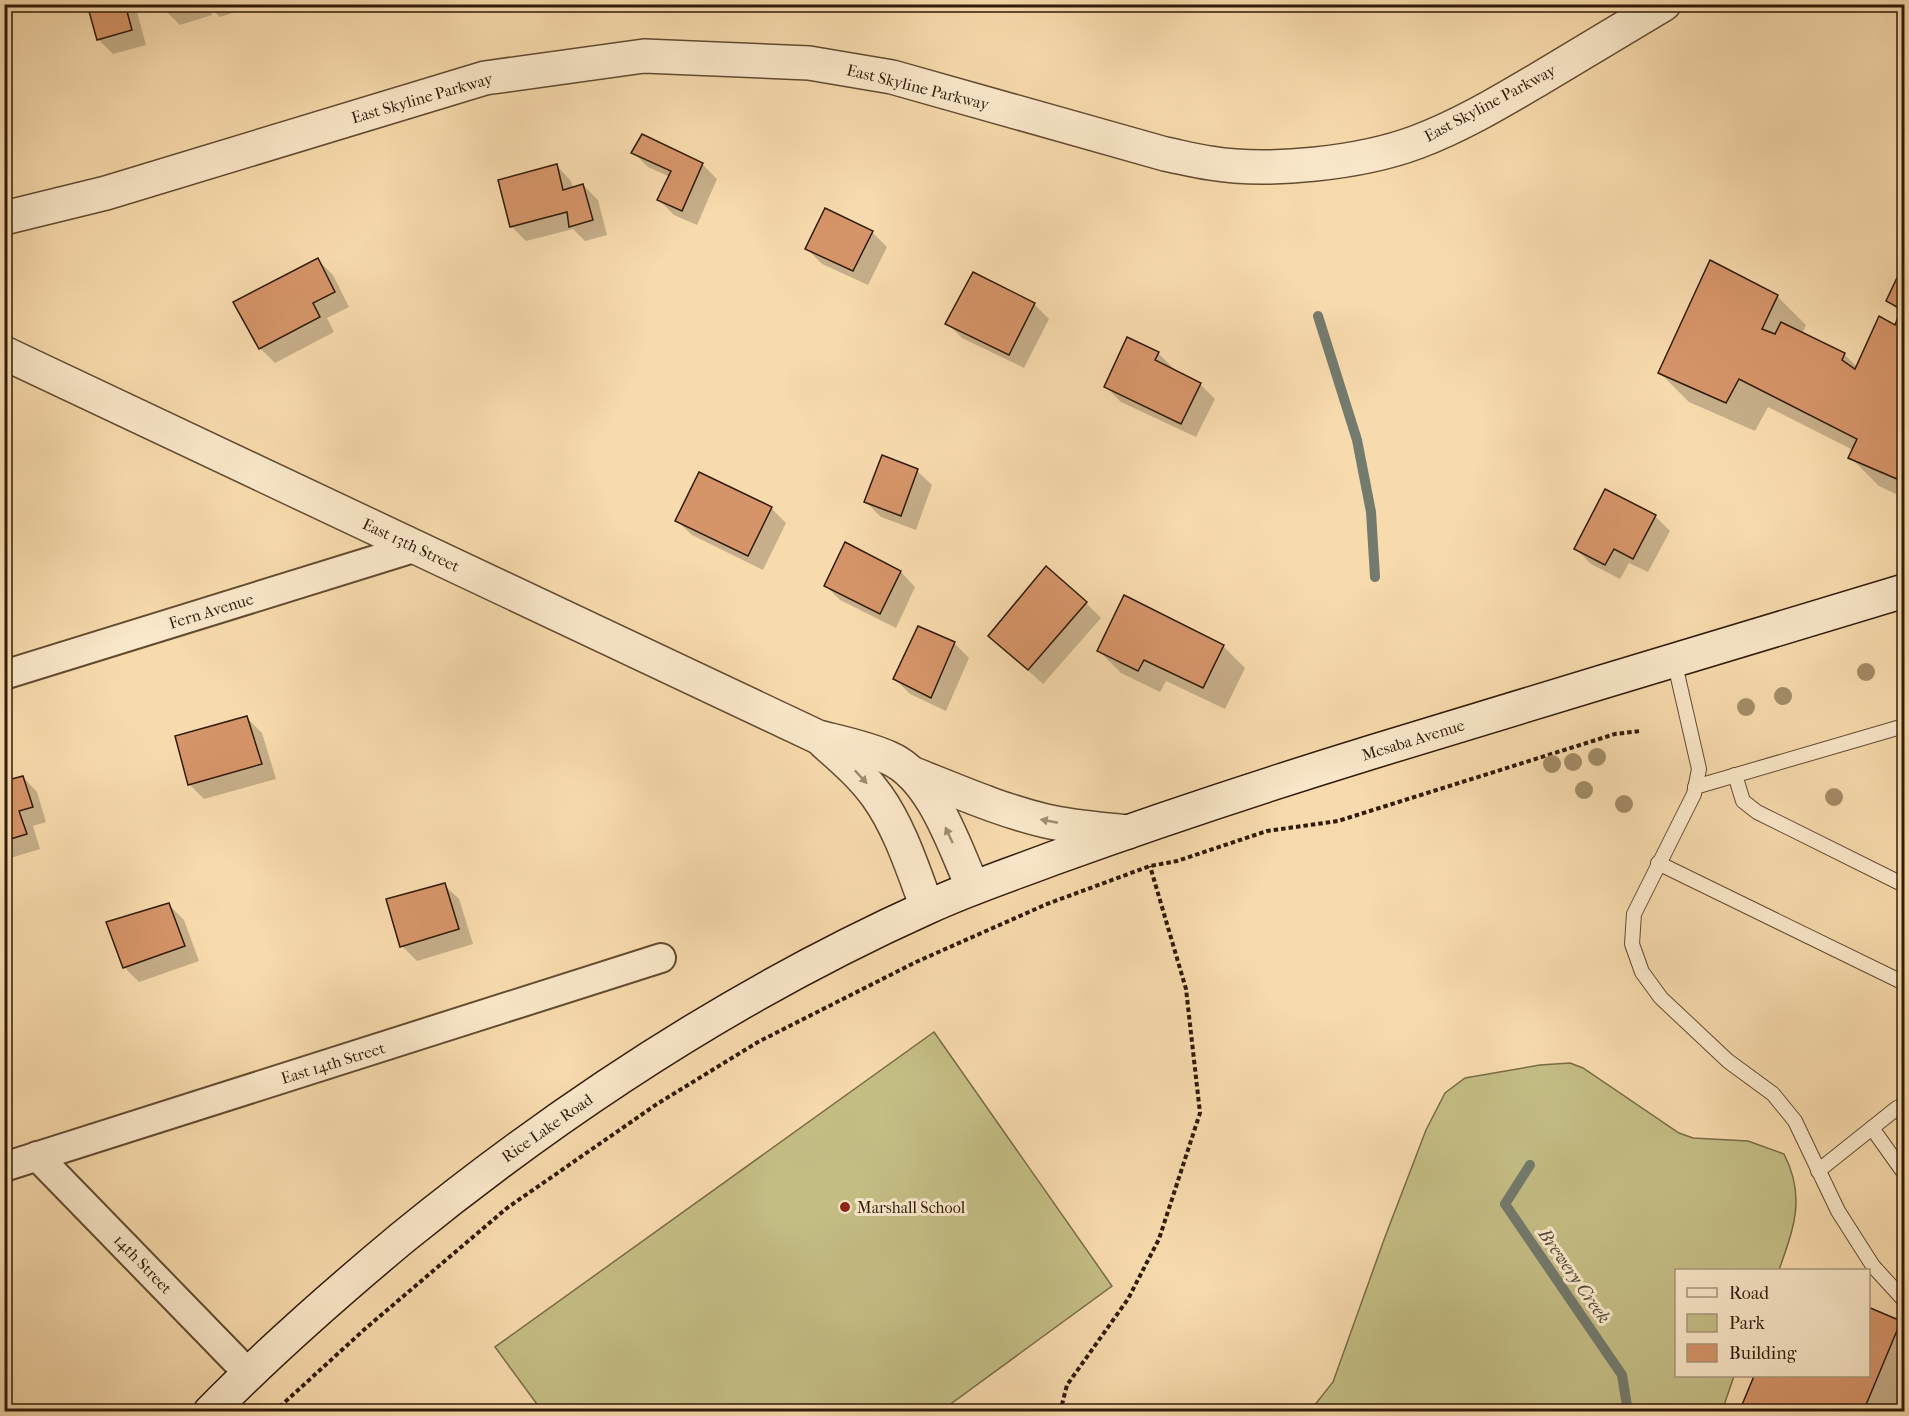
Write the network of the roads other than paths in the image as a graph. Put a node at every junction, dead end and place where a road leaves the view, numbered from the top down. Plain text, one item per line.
1 (1664, 4) edge
2 (4, 218) edge
3 (4, 353) edge
4 (417, 547) junction
5 (1905, 591) edge
6 (1674, 660) junction
7 (4, 675) edge
8 (1905, 726) edge
9 (818, 737) junction
10 (911, 773) junction
11 (1735, 776) junction
12 (1695, 787) junction
13 (1128, 832) junction
14 (1659, 863) junction
15 (1905, 885) edge
16 (973, 888) junction
17 (927, 907) junction
18 (661, 958) dead end
19 (1905, 983) edge
20 (1905, 1105) edge
21 (1872, 1128) junction
22 (37, 1156) junction
23 (4, 1167) edge
24 (1818, 1171) junction
25 (1905, 1173) edge
26 (1905, 1300) edge
27 (248, 1373) junction
28 (210, 1412) edge

1 - 2 street, East Skyline Parkway
3 - 4 street, East 13th Street
4 - 7 street, Fern Avenue
4 - 9 street, East 13th Street
5 - 6 street, Mesaba Avenue
6 - 12 lane
6 - 13 street, Mesaba Avenue
8 - 11 lane
9 - 10 street, East 13th Street
9 -> 17 street, East 13th Street
13 -> 10 street
16 -> 10 street, East 13th Street
11 - 12 lane
11 - 15 lane
12 - 14 lane
13 - 16 street, Mesaba Avenue
14 - 19 lane
14 - 24 lane
16 - 17 street, Mesaba Avenue
17 - 27 street, Rice Lake Road
18 - 22 street, East 14th Street
20 - 21 lane
21 - 24 lane
21 - 25 lane
22 - 23 street, East 14th Street
22 - 27 street, 14th Street
24 - 26 lane
27 - 28 street, Rice Lake Road

